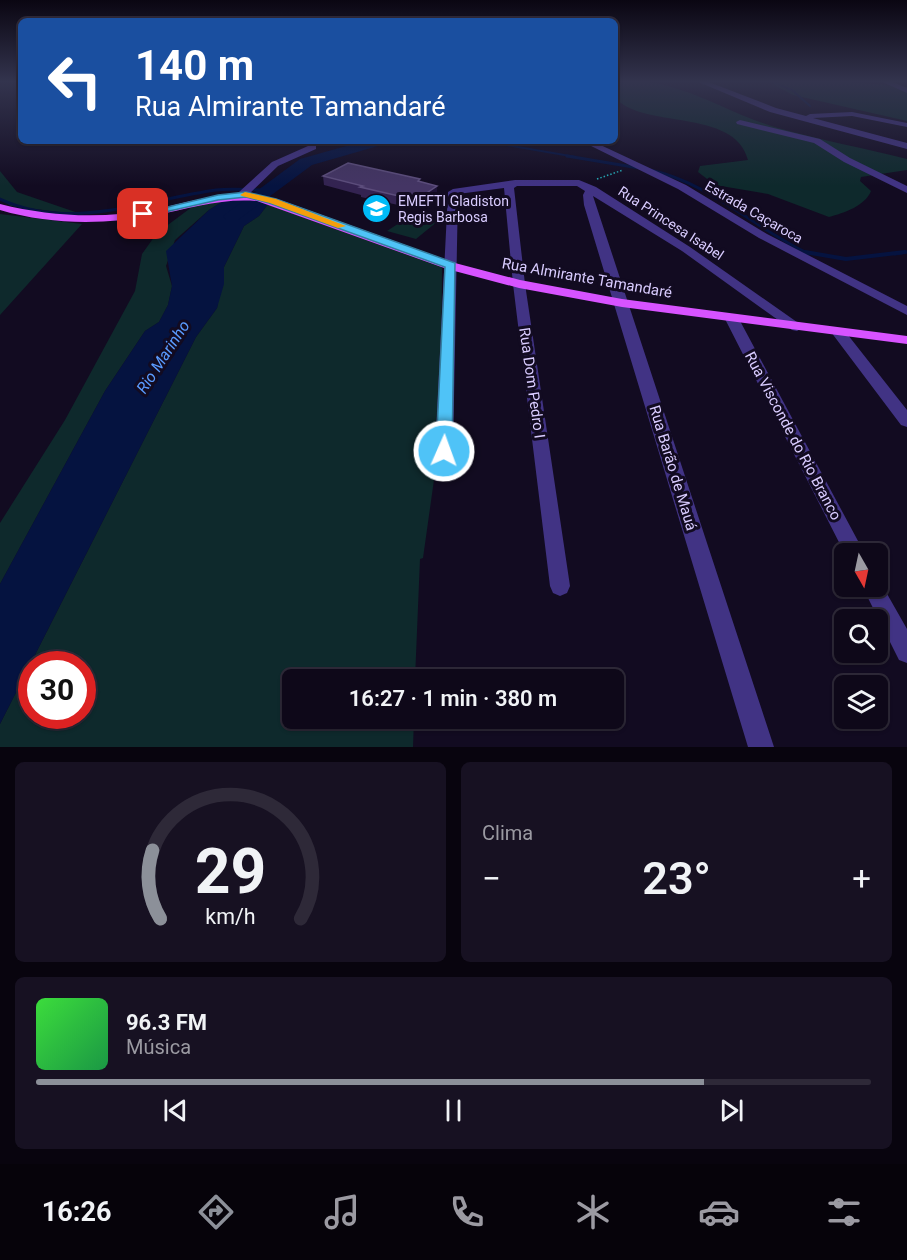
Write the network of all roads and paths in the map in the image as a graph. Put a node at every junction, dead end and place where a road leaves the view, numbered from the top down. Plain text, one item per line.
1 (794, 116) edge
2 (819, 116) edge
3 (863, 116) edge
4 (898, 116) dead end
5 (798, 117) junction
6 (889, 120) junction
7 (740, 122) dead end
8 (907, 125) edge
9 (312, 144) edge
10 (592, 144) edge
11 (907, 146) edge
12 (644, 168) junction
13 (574, 182) junction
14 (515, 183) junction
15 (592, 189) junction
16 (907, 190) edge
17 (244, 194) junction
18 (0, 207) edge
19 (451, 266) junction
20 (519, 284) junction
21 (622, 303) junction
22 (907, 311) edge
23 (732, 319) junction
24 (796, 327) junction
25 (839, 333) junction
26 (907, 340) edge
27 (907, 422) edge
28 (444, 451) dead end
29 (849, 543) edge
30 (560, 586) dead end
31 (878, 597) edge
32 (907, 652) edge
33 (761, 747) edge

1 - 5 street
2 - 5 street
3 - 6 street
4 - 6 street
5 - 11 street
6 - 8 street
7 - 16 street
9 - 17 street
10 - 12 street, Estrada Caçaroca
12 - 13 path
12 - 22 street, Estrada Caçaroca
13 - 14 street, Rua Princesa Isabel
13 - 15 street, Rua Princesa Isabel
14 - 19 street, Rua Princesa Isabel
14 - 20 street, Rua Dom Pedro I
15 - 21 street, Rua Barão de Mauá
15 - 24 street, Rua Princesa Isabel
17 - 18 main road
17 - 19 main road, Rua Almirante Tamandaré
19 - 20 main road, Rua Almirante Tamandaré
19 - 28 street
20 - 21 main road, Rua Almirante Tamandaré
20 - 30 street, Rua Dom Pedro I
21 - 23 main road, Rua Almirante Tamandaré
21 - 33 street, Rua Barão de Mauá
23 - 24 main road, Rua Almirante Tamandaré
23 - 29 street, Rua Visconde do Rio Branco
24 - 25 main road, Rua Almirante Tamandaré
25 - 26 main road, Rua Almirante Tamandaré
25 - 27 street
31 - 32 street

